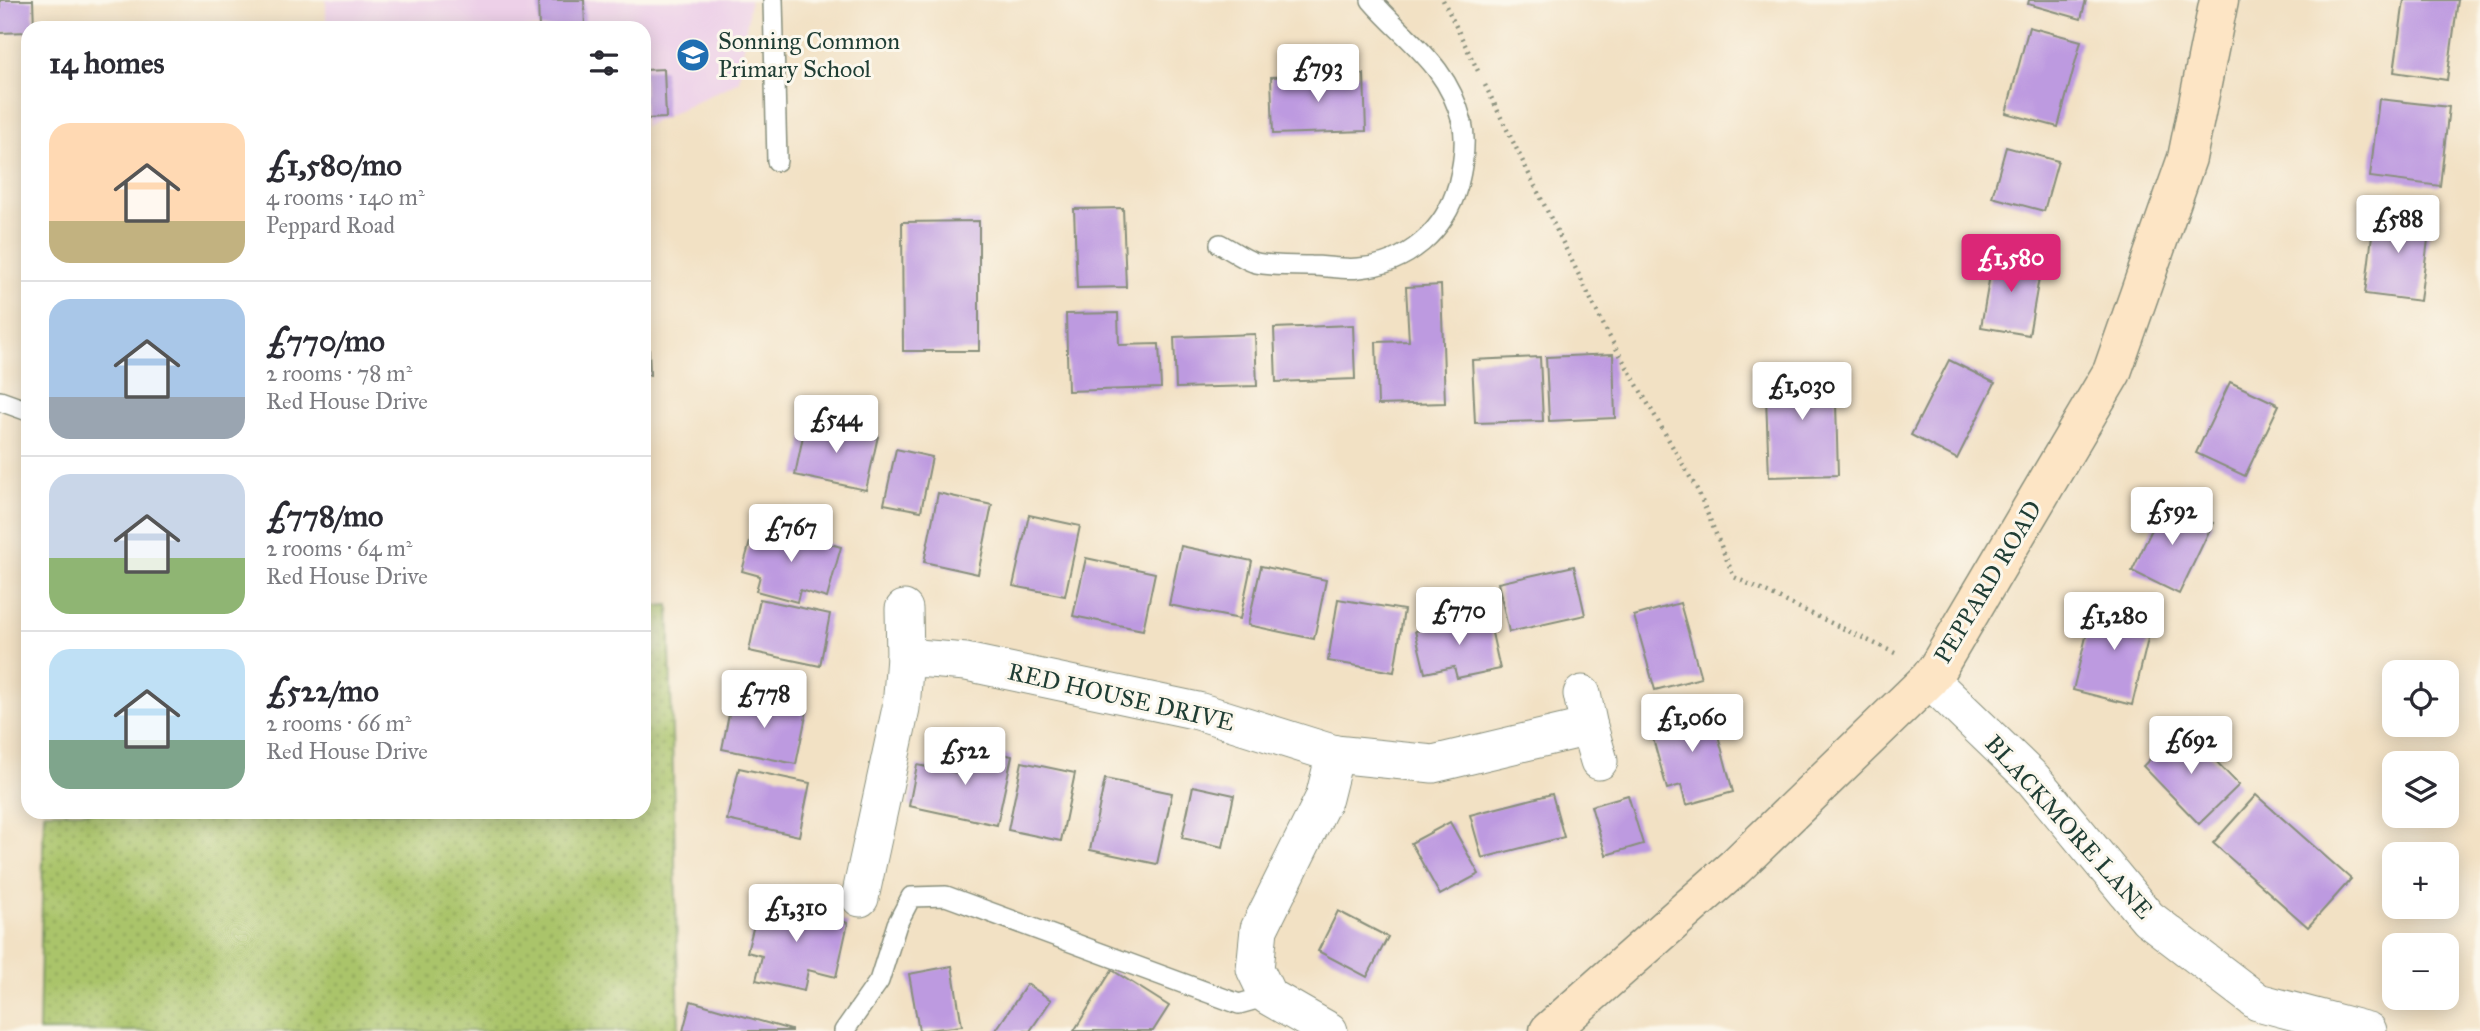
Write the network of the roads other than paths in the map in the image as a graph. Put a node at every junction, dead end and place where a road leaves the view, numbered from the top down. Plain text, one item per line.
1 (773, 0) edge
2 (1371, 0) edge
3 (2219, 0) edge
4 (776, 161) dead end
5 (1220, 244) dead end
6 (0, 401) edge
7 (21, 408) edge
8 (904, 609) dead end
9 (905, 657) junction
10 (1934, 673) junction
11 (1335, 754) junction
12 (1600, 761) dead end
13 (860, 898) dead end
14 (1268, 996) junction
15 (844, 1031) edge
16 (1329, 1031) edge
17 (1549, 1031) edge
18 (2368, 1031) edge

1 - 4 lane
2 - 5 lane
3 - 10 main road, PEPPARD ROAD
6 - 7 lane
8 - 9 street
9 - 11 street, RED HOUSE DRIVE
9 - 13 street
10 - 17 main road, PEPPARD ROAD
10 - 18 street, BLACKMORE LANE
11 - 12 street, RED HOUSE DRIVE
11 - 14 street
14 - 15 lane
14 - 16 street

